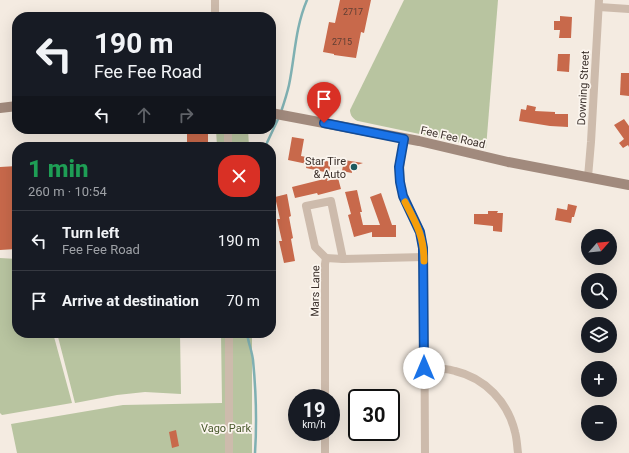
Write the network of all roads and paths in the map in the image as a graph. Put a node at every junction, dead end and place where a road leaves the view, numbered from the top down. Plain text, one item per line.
1 (215, 0) edge
2 (599, 3) edge
3 (629, 9) edge
4 (215, 12) edge
5 (12, 107) edge
6 (0, 108) edge
7 (276, 114) edge
8 (404, 139) junction
9 (588, 177) junction
10 (629, 185) edge
11 (424, 257) junction
12 (326, 258) junction
13 (343, 259) junction
14 (229, 338) edge
15 (424, 368) junction
16 (325, 389) edge
17 (325, 441) edge
18 (229, 453) edge
19 (325, 453) edge
20 (425, 453) edge
21 (518, 453) edge

1 - 4 street
2 - 3 street
2 - 9 street, Downing Street
5 - 6 street
7 - 8 street, Fee Fee Road
8 - 9 street, Fee Fee Road
8 - 11 street
9 - 10 street, Fee Fee Road
11 - 13 street, Mars Lane
11 - 15 street
12 - 13 street, Mars Lane
12 - 13 street
12 - 16 street, Mars Lane
14 - 18 street
15 - 20 street
15 - 21 street
17 - 19 street

